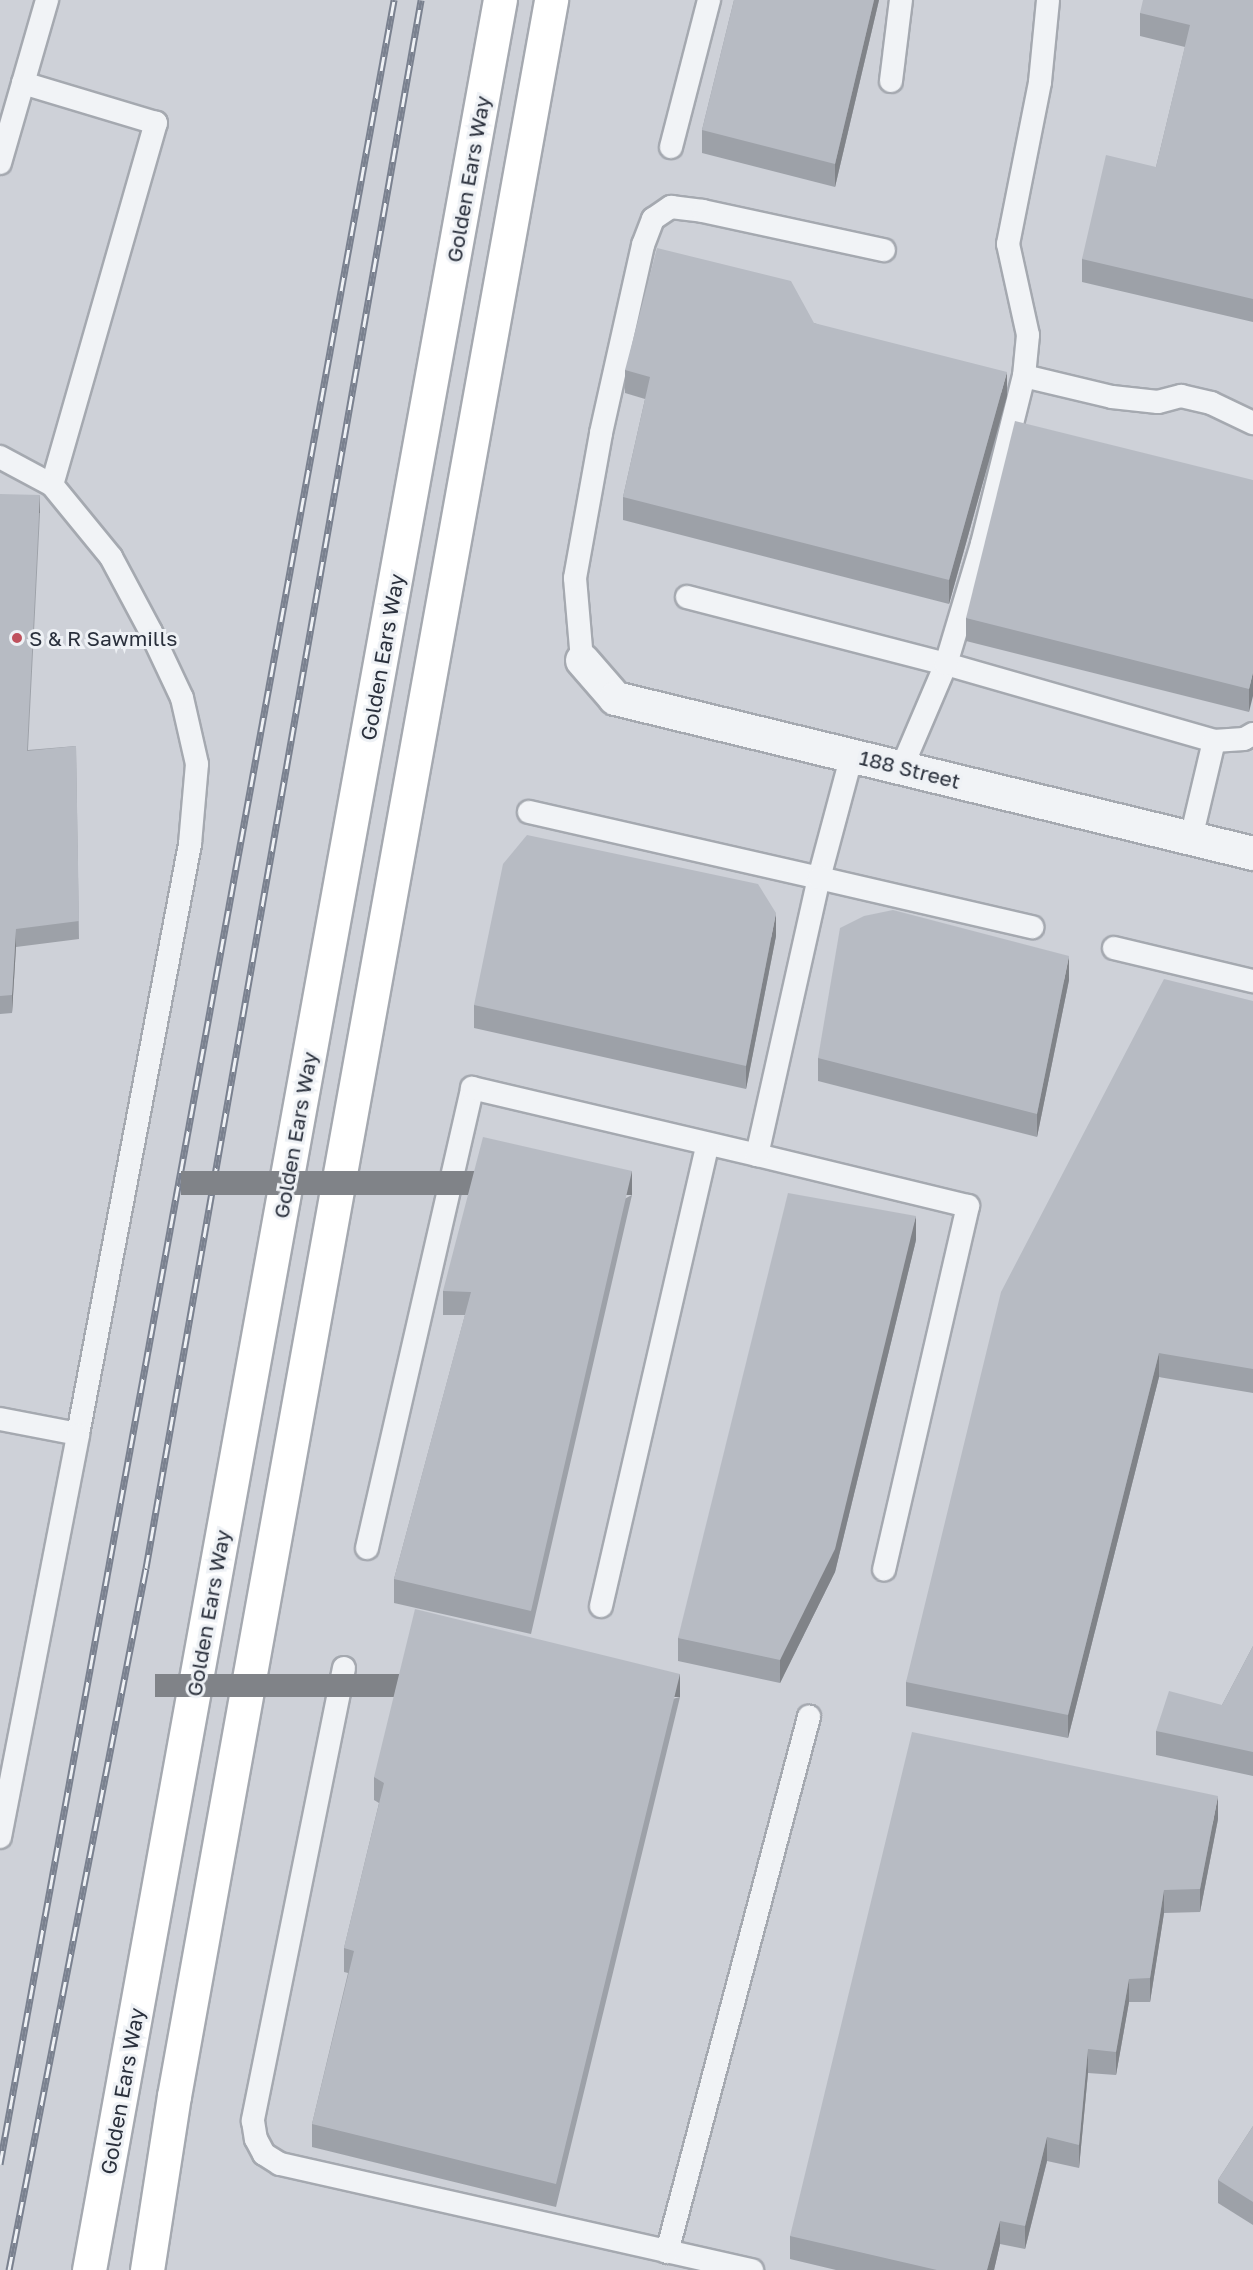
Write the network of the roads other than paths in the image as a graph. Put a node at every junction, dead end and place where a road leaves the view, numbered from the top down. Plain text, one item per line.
1 (47, 0) edge
2 (500, 0) edge
3 (551, 0) edge
4 (709, 0) edge
5 (901, 0) edge
6 (1048, 0) edge
7 (891, 81) dead end
8 (23, 83) junction
9 (670, 147) dead end
10 (0, 163) edge
11 (884, 250) dead end
12 (1024, 376) junction
13 (1253, 423) edge
14 (0, 457) edge
15 (52, 485) junction
16 (687, 597) dead end
17 (582, 660) joint
18 (946, 664) junction
19 (1253, 734) edge
20 (1214, 741) junction
21 (852, 755) junction
22 (902, 767) junction
23 (529, 812) dead end
24 (1191, 838) junction
25 (1253, 853) edge
26 (819, 878) junction
27 (1032, 927) dead end
28 (1114, 948) dead end
29 (1253, 981) edge
30 (708, 1144) junction
31 (757, 1155) junction
32 (0, 1419) edge
33 (78, 1434) junction
34 (367, 1548) dead end
35 (884, 1569) dead end
36 (601, 1606) dead end
37 (344, 1668) dead end
38 (809, 1717) dead end
39 (0, 1837) edge
40 (667, 2252) junction
41 (89, 2270) edge
42 (147, 2270) edge
43 (752, 2270) edge

1 - 8 lane
2 - 41 main road, Golden Ears Way
3 - 42 main road
4 - 9 lane
5 - 7 lane
6 - 12 lane
8 - 10 lane
8 - 15 lane
11 - 17 lane
12 - 13 lane
12 - 18 lane
14 - 15 lane
15 - 33 lane
16 - 18 lane
17 - 21 street, 188 Street
18 - 20 lane
18 - 22 lane
19 - 20 lane
20 - 24 lane
21 - 22 street, 188 Street
21 - 26 lane
22 - 24 street, 188 Street
23 - 26 lane
24 - 25 street, 188 Street
26 - 27 lane
26 - 31 lane
28 - 29 lane
30 - 31 lane
30 - 34 lane
30 - 36 lane
31 - 35 lane
32 - 33 lane
33 - 39 lane
37 - 40 lane
38 - 40 lane
40 - 43 lane

